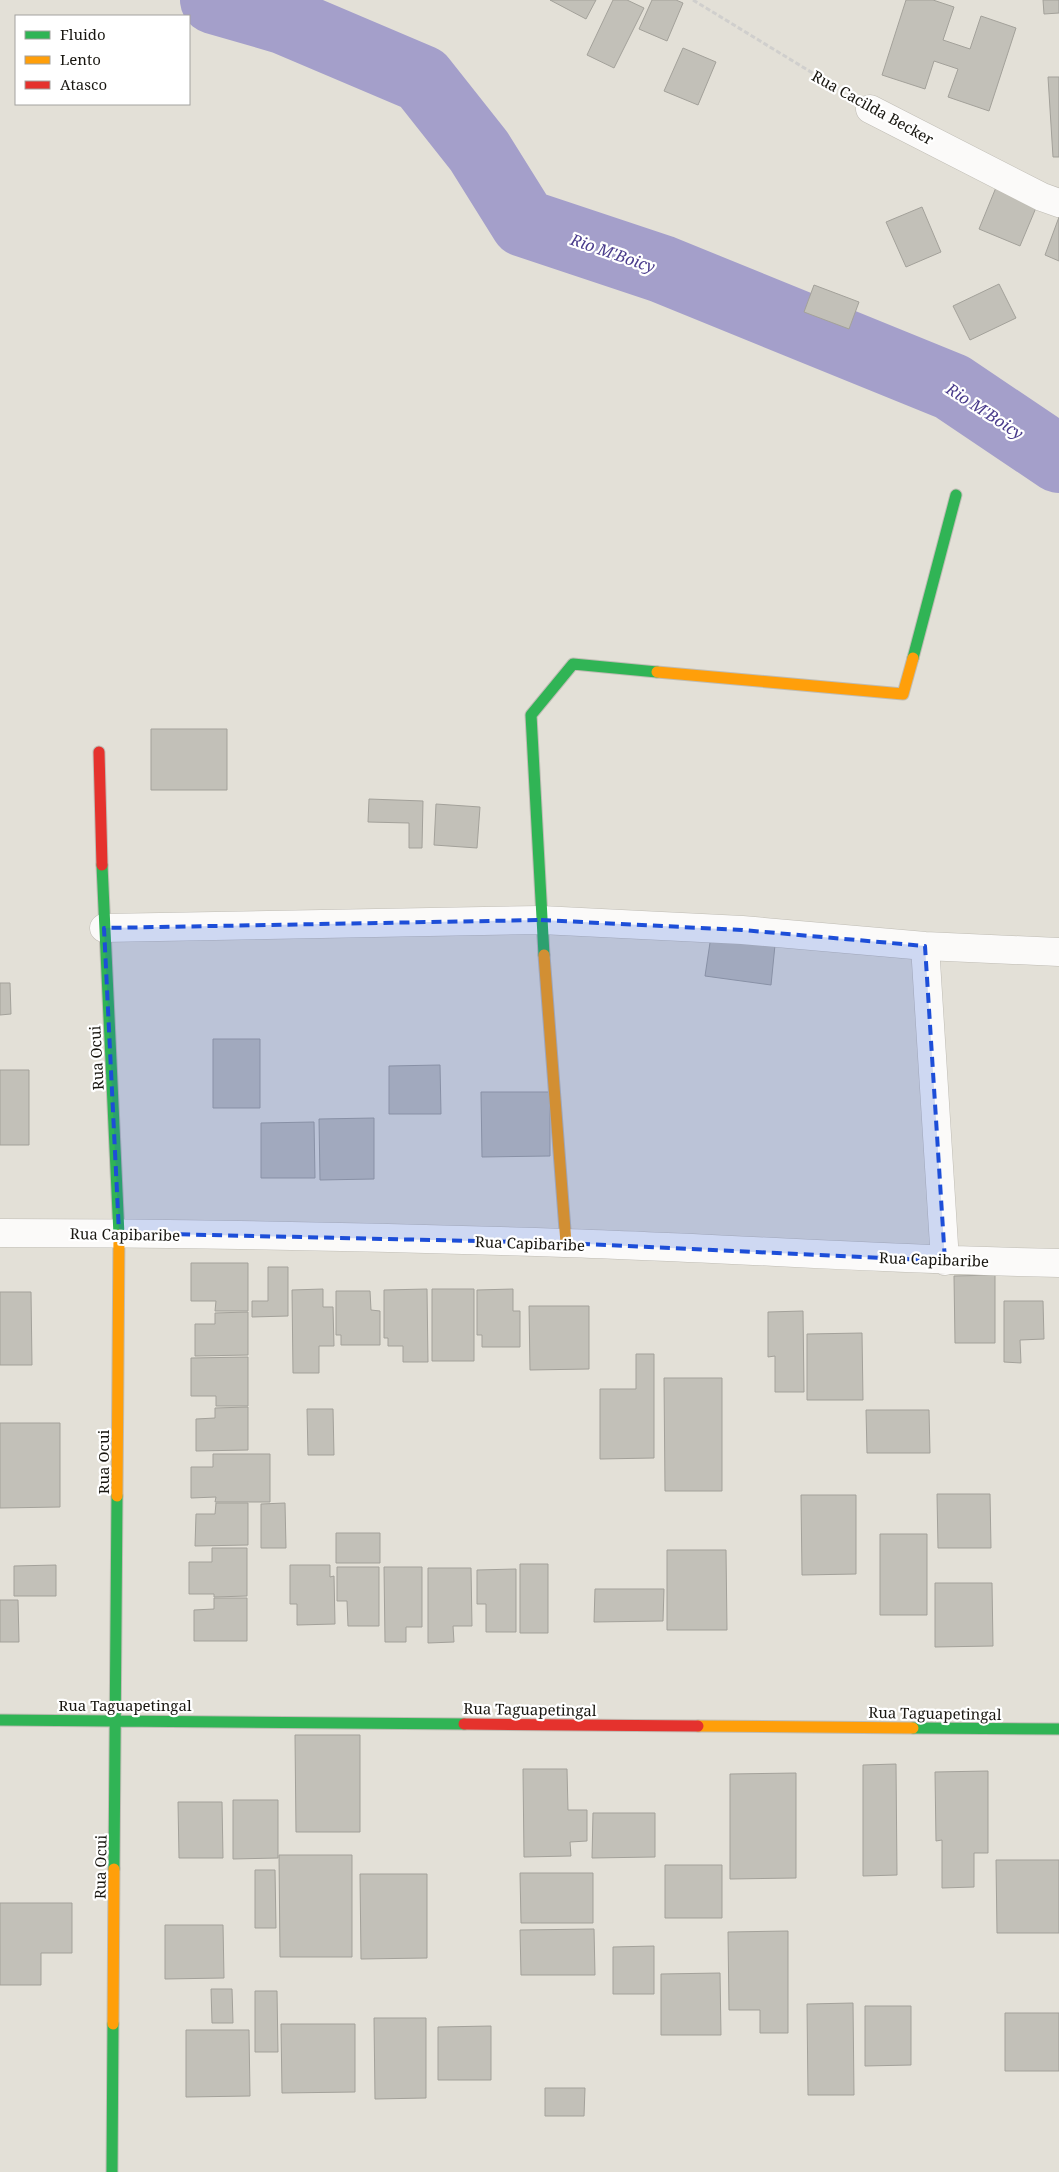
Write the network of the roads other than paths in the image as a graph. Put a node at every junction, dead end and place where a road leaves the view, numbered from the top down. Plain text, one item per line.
1 (870, 108) road end
2 (1059, 203) edge
3 (956, 495) dead end
4 (99, 752) dead end
5 (541, 920) junction
6 (104, 928) junction
7 (925, 946) junction
8 (1059, 952) edge
9 (0, 1233) edge
10 (119, 1233) junction
11 (566, 1243) junction
12 (945, 1260) junction
13 (1059, 1262) edge
14 (0, 1720) edge
15 (116, 1720) junction
16 (1059, 1729) edge
17 (112, 2172) edge

1 - 2 street, Rua Cacilda Becker
3 - 5 street
4 - 6 street, Rua Ocui
5 - 6 street
5 - 7 street
5 - 11 street
6 - 10 street, Rua Ocui
7 - 8 street
7 - 12 street
9 - 10 street, Rua Capibaribe
10 - 11 street, Rua Capibaribe
10 - 15 street, Rua Ocui
11 - 12 street, Rua Capibaribe
12 - 13 street, Rua Capibaribe
14 - 15 street, Rua Taguapetingal
15 - 16 street, Rua Taguapetingal
15 - 17 street, Rua Ocui

